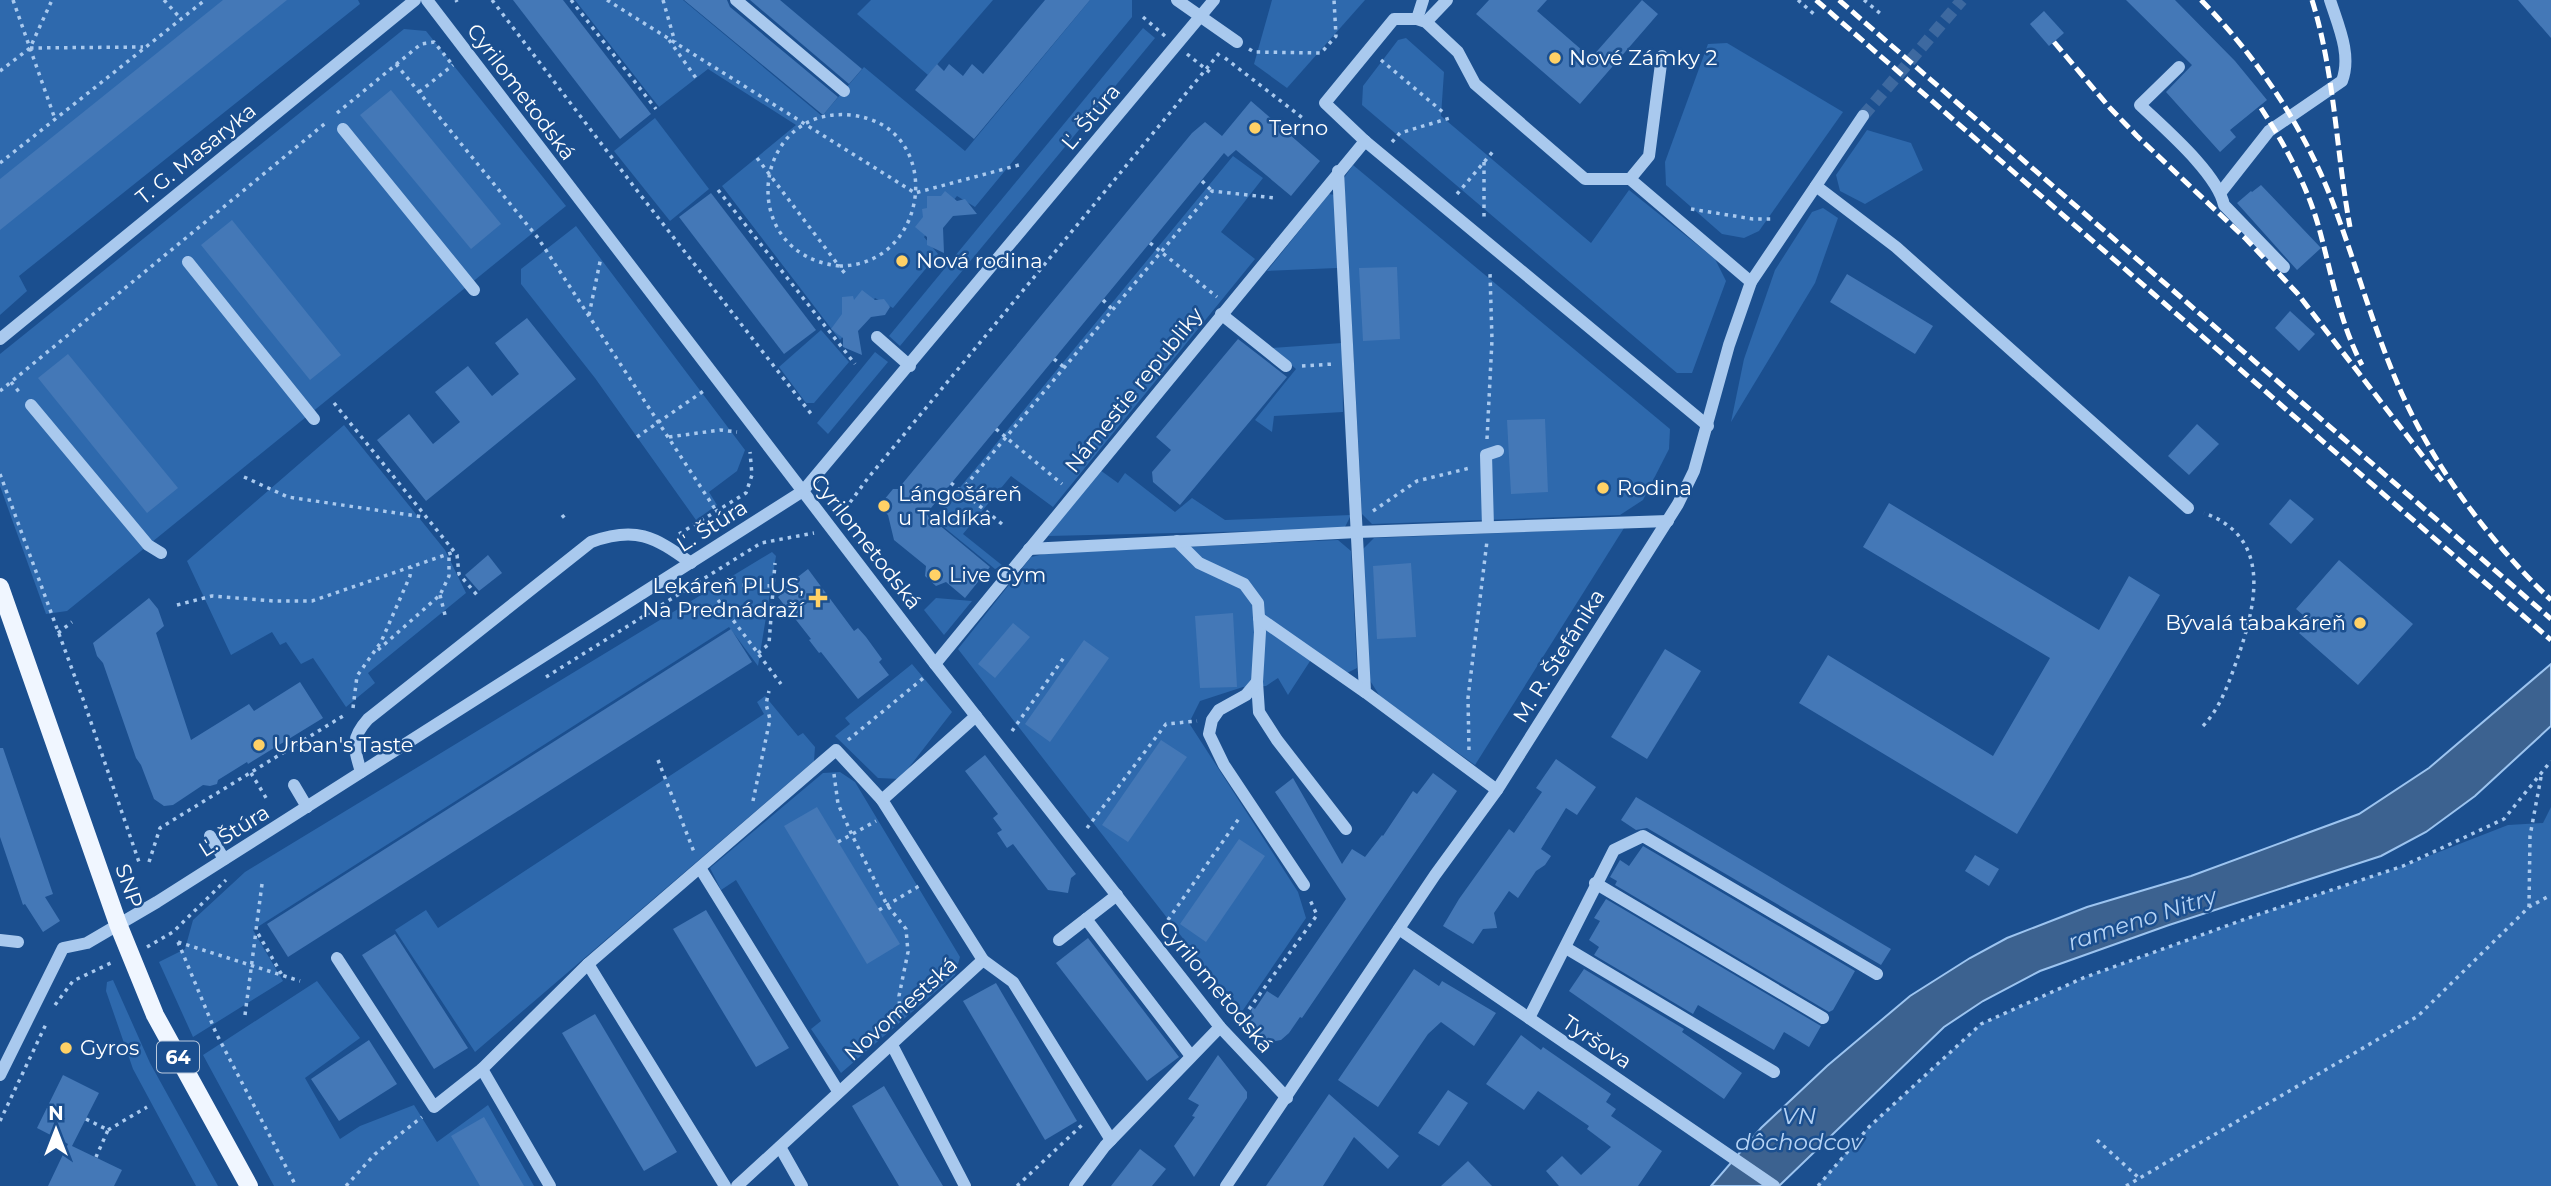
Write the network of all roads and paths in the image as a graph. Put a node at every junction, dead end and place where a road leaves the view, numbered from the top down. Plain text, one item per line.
1 (52, 0) edge
2 (164, 0) edge
3 (205, 0) edge
4 (415, 0) edge
5 (427, 0) edge
6 (492, 0) edge
7 (571, 0) edge
8 (607, 0) edge
9 (618, 0) edge
10 (663, 0) edge
11 (736, 0) edge
12 (1177, 0) edge
13 (1213, 0) edge
14 (1334, 0) edge
15 (1423, 0) edge
16 (1447, 0) edge
17 (1798, 0) edge
18 (1864, 0) edge
19 (2330, 0) edge
20 (15, 1) edge
21 (613, 4) junction
22 (401, 5) edge
23 (1881, 14) dead end
24 (1815, 15) dead end
25 (1200, 16) junction
26 (181, 19) junction
27 (1422, 21) junction
28 (666, 36) junction
29 (675, 42) junction
30 (1237, 42) joint
31 (145, 47) junction
32 (439, 47) dead end
33 (30, 48) junction
34 (1662, 55) dead end
35 (1225, 58) dead end
36 (1379, 58) dead end
37 (396, 64) junction
38 (453, 65) dead end
39 (2179, 67) dead end
40 (0, 71) edge
41 (696, 78) dead end
42 (419, 92) junction
43 (844, 92) dead end
44 (656, 109) dead end
45 (1444, 113) dead end
46 (1863, 117) tunnel mouth
47 (1450, 118) dead end
48 (55, 119) junction
49 (1304, 119) dead end
50 (806, 124) junction
51 (344, 129) dead end
52 (1365, 141) junction
53 (1495, 149) dead end
54 (1381, 154) junction
55 (757, 158) dead end
56 (1484, 162) junction
57 (0, 163) edge
58 (1019, 166) dead end
59 (1338, 171) junction
60 (770, 174) junction
61 (1630, 179) junction
62 (1202, 181) dead end
63 (1816, 186) junction
64 (718, 190) dead end
65 (1212, 191) junction
66 (2221, 192) junction
67 (915, 193) junction
68 (1275, 198) dead end
69 (1446, 207) junction
70 (1685, 208) dead end
71 (1776, 219) dead end
72 (1484, 239) junction
73 (1150, 243) dead end
74 (1161, 252) junction
75 (188, 262) dead end
76 (610, 262) dead end
77 (839, 266) junction
78 (2284, 267) dead end
79 (1490, 273) dead end
80 (847, 276) dead end
81 (1751, 282) junction
82 (474, 290) dead end
83 (1103, 300) dead end
84 (1114, 310) junction
85 (1225, 310) junction
86 (589, 315) junction
87 (877, 337) dead end
88 (0, 339) edge
89 (1054, 359) dead end
90 (1348, 363) junction
91 (855, 364) dead end
92 (910, 366) junction
93 (1286, 366) joint
94 (1065, 368) junction
95 (0, 391) edge
96 (712, 399) dead end
97 (334, 403) dead end
98 (31, 405) dead end
99 (812, 415) dead end
100 (314, 419) dead end
101 (660, 422) junction
102 (733, 426) dead end
103 (1708, 426) junction
104 (996, 429) dead end
105 (669, 436) junction
106 (637, 437) dead end
107 (1007, 438) junction
108 (747, 443) dead end
109 (1490, 457) junction
110 (0, 474) edge
111 (244, 477) dead end
112 (951, 483) dead end
113 (803, 492) junction
114 (961, 492) junction
115 (1074, 494) junction
116 (2188, 508) joint
117 (717, 512) junction
118 (562, 515) dead end
119 (426, 517) junction
120 (567, 521) dead end
121 (1668, 521) junction
122 (1002, 524) dead end
123 (695, 525) dead end
124 (1357, 527) junction
125 (1489, 527) junction
126 (1177, 541) junction
127 (1029, 549) junction
128 (161, 553) dead end
129 (452, 553) junction
130 (691, 563) junction
131 (775, 563) dead end
132 (411, 567) junction
133 (742, 584) dead end
134 (774, 586) junction
135 (0, 587) edge
136 (477, 595) dead end
137 (440, 596) junction
138 (718, 600) dead end
139 (177, 605) dead end
140 (1259, 618) junction
141 (446, 619) dead end
142 (72, 622) dead end
143 (58, 633) junction
144 (758, 653) junction
145 (371, 656) junction
146 (1065, 656) dead end
147 (935, 664) junction
148 (928, 675) dead end
149 (1257, 682) junction
150 (781, 684) dead end
151 (769, 691) dead end
152 (1365, 692) junction
153 (353, 708) dead end
154 (344, 716) dead end
155 (976, 716) junction
156 (1212, 720) junction
157 (2203, 726) dead end
158 (1012, 731) dead end
159 (836, 750) junction
160 (658, 760) dead end
161 (254, 761) dead end
162 (2551, 761) edge
163 (258, 768) junction
164 (1469, 769) junction
165 (361, 772) junction
166 (251, 773) dead end
167 (2540, 777) junction
168 (294, 785) dead end
169 (1497, 790) junction
170 (882, 800) junction
171 (268, 801) dead end
172 (1250, 803) junction
173 (307, 807) junction
174 (890, 814) junction
175 (1087, 828) dead end
176 (1346, 829) dead end
177 (746, 830) junction
178 (852, 835) junction
179 (211, 836) dead end
180 (838, 842) dead end
181 (225, 859) junction
182 (149, 862) dead end
183 (141, 865) dead end
184 (700, 867) junction
185 (932, 879) junction
186 (1595, 883) junction
187 (262, 884) dead end
188 (1304, 885) joint
189 (1117, 895) junction
190 (2551, 895) edge
191 (887, 905) junction
192 (2529, 907) junction
193 (879, 910) dead end
194 (1086, 919) junction
195 (118, 924) junction
196 (1163, 928) dead end
197 (1399, 929) junction
198 (256, 930) junction
199 (0, 940) edge
200 (1059, 940) dead end
201 (18, 942) dead end
202 (1566, 948) junction
203 (337, 958) dead end
204 (983, 960) junction
205 (110, 963) dead end
206 (251, 963) junction
207 (588, 964) junction
208 (1877, 974) dead end
209 (282, 975) junction
210 (300, 981) dead end
211 (244, 1015) dead end
212 (1529, 1018) junction
213 (1823, 1018) dead end
214 (1238, 1024) dead end
215 (1220, 1027) junction
216 (897, 1040) junction
217 (1191, 1056) junction
218 (482, 1069) junction
219 (1774, 1072) dead end
220 (0, 1075) edge
221 (838, 1091) junction
222 (1287, 1098) junction
223 (147, 1107) dead end
224 (434, 1107) junction
225 (1095, 1113) junction
226 (86, 1119) dead end
227 (0, 1121) edge
228 (108, 1130) junction
229 (1111, 1140) junction
230 (2097, 1140) dead end
231 (780, 1147) junction
232 (96, 1157) dead end
233 (2139, 1178) junction
234 (248, 1186) edge
235 (296, 1186) edge
236 (346, 1186) edge
237 (550, 1186) edge
238 (725, 1186) edge
239 (737, 1186) edge
240 (802, 1186) edge
241 (965, 1186) edge
242 (1017, 1186) edge
243 (1075, 1186) edge
244 (1226, 1186) edge
245 (1774, 1186) edge
246 (1818, 1186) edge
247 (2126, 1186) edge

1 - 33 path
2 - 26 path
3 - 26 path
4 - 22 street, T. G. Masaryka
5 - 113 street, Cyrilometodská
6 - 99 path
7 - 44 path
8 - 21 path
9 - 21 path
10 - 29 path
11 - 43 street
12 - 25 street
13 - 25 street
14 - 30 path
15 - 27 street
16 - 27 street
17 - 24 path
18 - 23 path
19 - 66 street
20 - 33 path
21 - 28 path
22 - 88 street, T. G. Masaryka
25 - 30 street
25 - 92 street, Ľ. Štúra
26 - 31 path
27 - 52 street
27 - 61 street
28 - 29 path
28 - 41 path
29 - 50 path
31 - 33 path
31 - 48 path
32 - 37 path
33 - 40 path
33 - 48 path
34 - 61 street
35 - 49 path
36 - 45 path
37 - 42 path
37 - 95 path
38 - 42 path
39 - 66 street
42 - 86 path
46 - 63 street, M. R. Štefánika
47 - 54 path
48 - 57 path
50 - 60 path
50 - 67 path
50 - 67 path
51 - 82 street
52 - 54 street
52 - 59 street, Námestie republiky
53 - 56 path
54 - 69 street
55 - 60 path
56 - 69 path
56 - 72 path
58 - 67 path
59 - 85 street, Námestie republiky
59 - 90 street
60 - 77 path
60 - 77 path
61 - 81 street
62 - 65 path
63 - 81 street, M. R. Štefánika
63 - 116 street
64 - 91 path
65 - 68 path
65 - 74 path
66 - 78 street
67 - 77 path
69 - 72 street
70 - 71 path
72 - 103 street
73 - 74 path
74 - 84 path
74 - 85 path
75 - 100 street
76 - 86 path
77 - 80 path
79 - 109 path
81 - 103 street, M. R. Štefánika
83 - 84 path
84 - 94 path
85 - 93 street
85 - 115 street, Námestie republiky
86 - 101 path
87 - 92 street
89 - 94 path
90 - 93 path
90 - 124 street
92 - 113 street, Ľ. Štúra
94 - 107 path
96 - 101 path
97 - 119 path
98 - 128 street
101 - 105 path
101 - 106 path
102 - 105 path
103 - 121 street, M. R. Štefánika
104 - 107 path
105 - 117 path
107 - 114 path
107 - 115 path
108 - 117 path
109 - 124 path
109 - 125 street
110 - 143 path
111 - 119 path
112 - 114 path
113 - 130 street, Ľ. Štúra
113 - 147 street, Cyrilometodská
114 - 122 path
115 - 127 street, Námestie republiky
116 - 157 path
117 - 123 path
118 - 120 path
119 - 129 path
121 - 125 street
121 - 169 street, M. R. Štefánika
124 - 125 street
124 - 126 street
124 - 152 street
125 - 164 path
126 - 127 street
126 - 140 street
127 - 147 street, Námestie republiky
129 - 132 path
129 - 136 path
129 - 137 path
130 - 165 street, Ľ. Štúra
130 - 165 street
131 - 134 path
132 - 139 path
132 - 145 path
133 - 134 path
134 - 144 path
135 - 195 main road, SNP / 64
137 - 141 path
137 - 145 path
138 - 144 path
140 - 149 street
140 - 152 street
142 - 143 path
143 - 183 path
144 - 150 path
145 - 153 path
146 - 158 path
147 - 155 street, Cyrilometodská
148 - 159 path
149 - 156 street
149 - 176 street
151 - 177 path
152 - 164 street
154 - 163 path
155 - 170 street
155 - 189 street, Cyrilometodská
156 - 172 street
156 - 175 path
159 - 170 street, Novomestská
159 - 177 street
159 - 178 path
160 - 184 path
161 - 163 path
162 - 167 path
163 - 182 path
164 - 169 street
165 - 173 street, Ľ. Štúra
166 - 171 path
167 - 192 path
167 - 246 path
168 - 173 street
169 - 197 street, M. R. Štefánika
170 - 174 street, Novomestská
172 - 188 street
172 - 196 path
173 - 181 street, Ľ. Štúra
174 - 178 path
174 - 185 street, Novomestská
177 - 184 street
178 - 180 path
178 - 191 path
179 - 181 street
181 - 195 street, Ľ. Štúra
184 - 207 street
184 - 221 street
185 - 191 path
185 - 204 street, Novomestská
186 - 202 street
186 - 208 street
186 - 213 street
187 - 198 path
188 - 214 path
189 - 194 street
189 - 215 street, Cyrilometodská
190 - 192 path
191 - 193 path
191 - 216 path
192 - 233 path
194 - 200 street
194 - 217 street
195 - 220 street, Ľ. Štúra
195 - 234 main road, SNP / 64
197 - 212 street, Tyršova
197 - 222 street, M. R. Štefánika
198 - 206 path
198 - 209 path
199 - 201 street
202 - 212 street
202 - 219 street
203 - 224 street
204 - 216 street, Novomestská
204 - 225 street
205 - 227 path
206 - 209 path
206 - 211 path
206 - 235 path
207 - 218 street
207 - 238 street
209 - 210 path
212 - 245 street, Tyršova
215 - 217 street
215 - 222 street, Cyrilometodská
216 - 221 street, Novomestská
216 - 241 street
217 - 229 street
218 - 224 street
218 - 237 street
221 - 231 street, Novomestská
222 - 244 street, M. R. Štefánika
223 - 228 path
224 - 236 path
225 - 229 street
225 - 242 path
226 - 228 path
228 - 232 path
229 - 243 street
230 - 233 path
231 - 239 street, Novomestská
231 - 240 street
233 - 247 path

